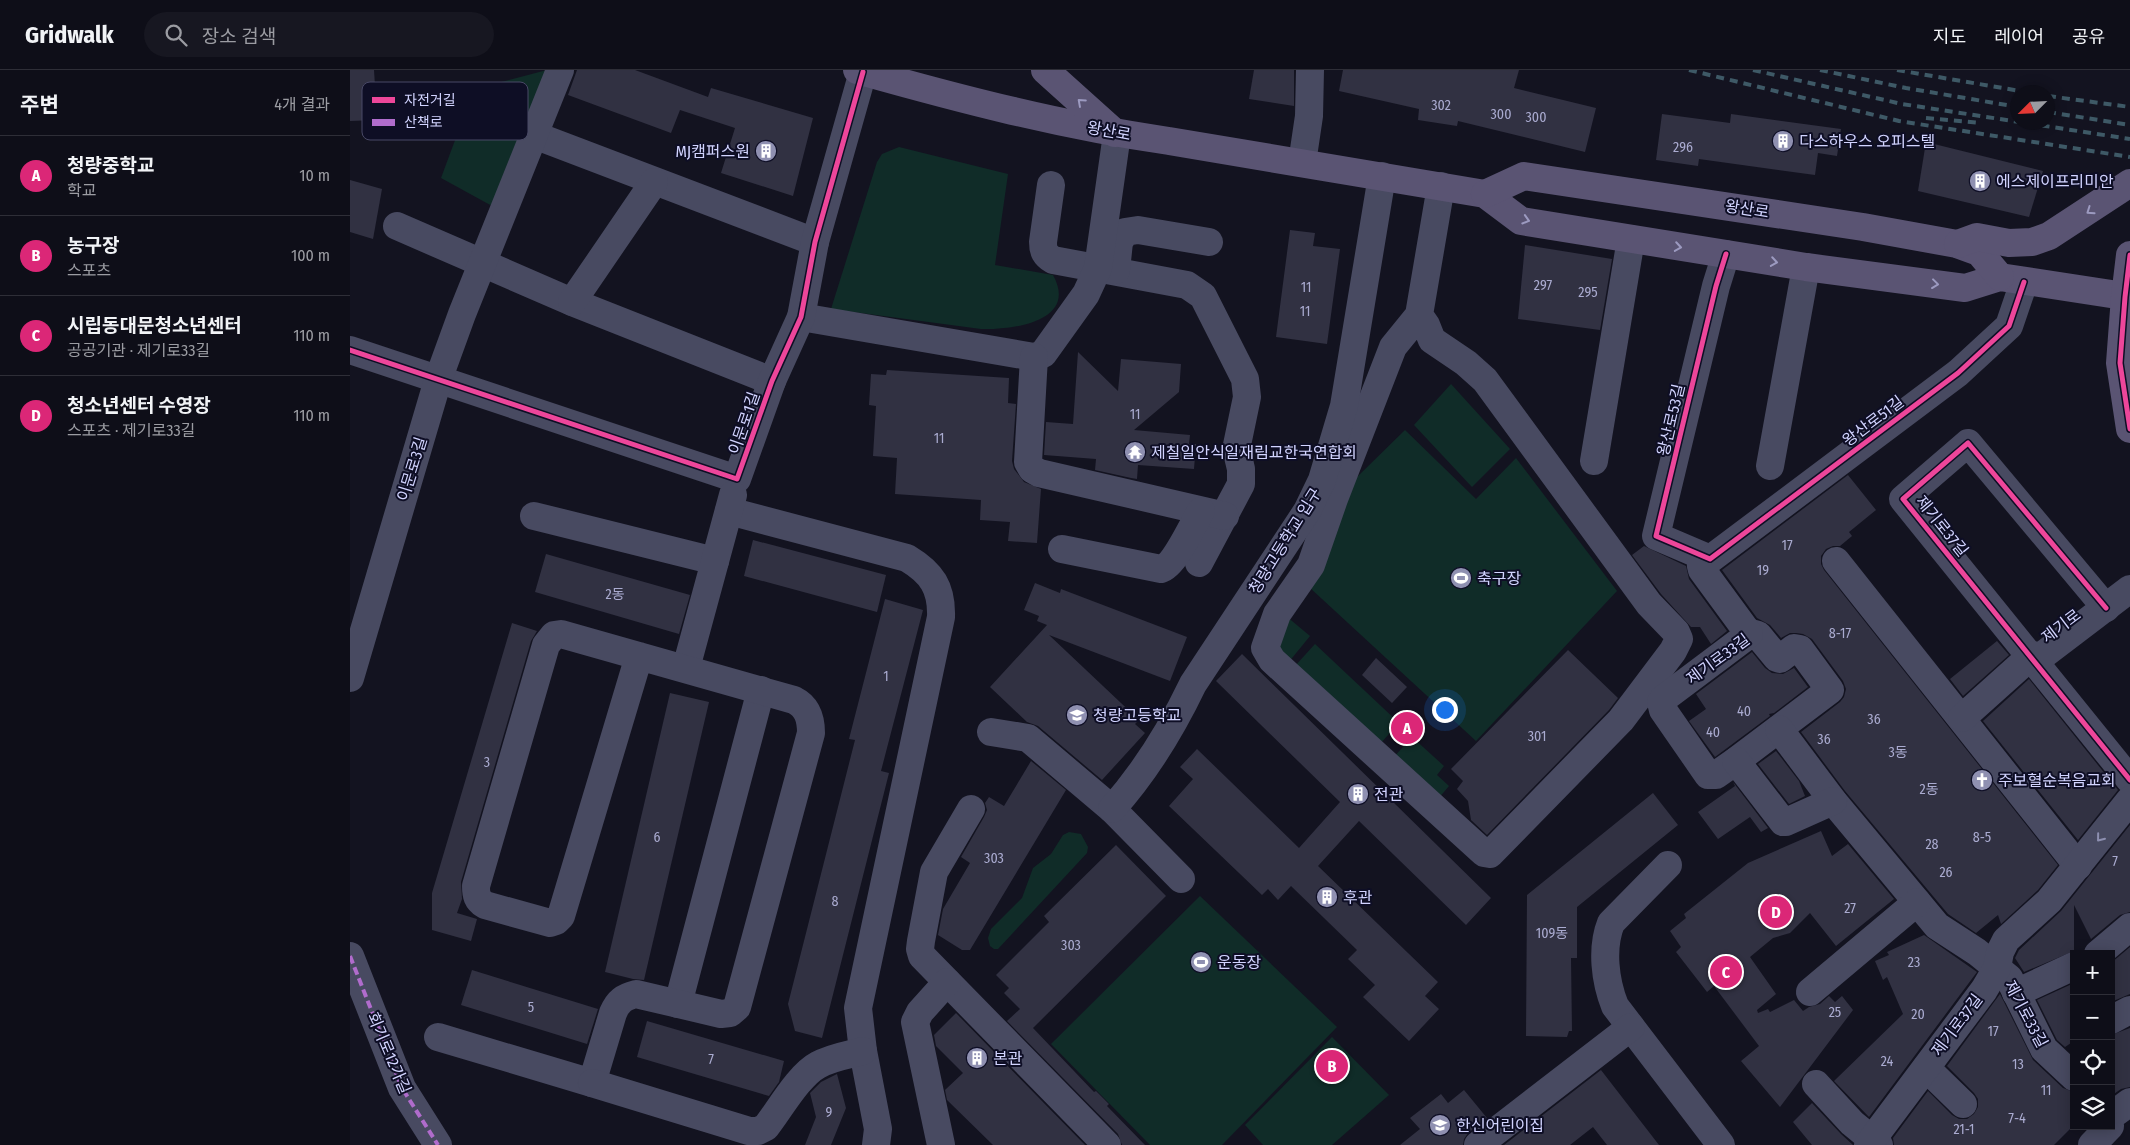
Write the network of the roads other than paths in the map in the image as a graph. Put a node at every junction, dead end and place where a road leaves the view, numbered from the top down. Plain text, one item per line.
1 (560, 70) edge
2 (1045, 70) edge
3 (1310, 70) edge
4 (860, 71) edge
5 (919, 79) edge
6 (1116, 134) junction
7 (534, 135) junction
8 (1302, 163) junction
9 (1382, 176) junction
10 (654, 182) junction
11 (2130, 183) edge
12 (1051, 185) dead end
13 (1441, 186) junction
14 (1485, 194) junction
15 (397, 226) dead end
16 (1631, 239) junction
17 (815, 242) junction
18 (1209, 242) dead end
19 (1957, 244) junction
20 (1726, 254) junction
21 (2130, 255) edge
22 (482, 264) junction
23 (1806, 267) junction
24 (1107, 270) junction
25 (2012, 279) junction
26 (2127, 297) edge
27 (572, 302) junction
28 (1419, 315) junction
29 (800, 317) junction
30 (350, 350) edge
31 (1034, 357) junction
32 (438, 380) junction
33 (772, 381) junction
34 (2130, 429) edge
35 (1594, 460) dead end
36 (1770, 466) dead end
37 (737, 479) junction
38 (729, 511) junction
39 (1213, 514) junction
40 (534, 516) dead end
41 (1062, 549) dead end
42 (1710, 559) junction
43 (715, 561) junction
44 (1836, 561) dead end
45 (1199, 563) dead end
46 (2130, 589) edge
47 (2106, 608) junction
48 (1749, 634) junction
49 (639, 656) junction
50 (2031, 656) junction
51 (686, 668) junction
52 (350, 678) edge
53 (761, 690) junction
54 (1962, 718) junction
55 (1778, 729) junction
56 (991, 732) dead end
57 (1726, 768) junction
58 (2130, 780) edge
59 (2130, 800) edge
60 (1833, 801) junction
61 (972, 809) dead end
62 (1112, 809) junction
63 (1668, 865) dead end
64 (2078, 866) junction
65 (1181, 879) dead end
66 (1918, 902) junction
67 (2130, 928) edge
68 (2103, 950) edge
69 (350, 956) edge
70 (1997, 968) junction
71 (2070, 968) edge
72 (947, 982) junction
73 (1810, 992) dead end
74 (2016, 993) junction
75 (678, 1004) junction
76 (2130, 1010) edge
77 (2115, 1018) edge
78 (1631, 1027) junction
79 (438, 1036) dead end
80 (863, 1051) junction
81 (2068, 1063) edge
82 (1926, 1068) junction
83 (592, 1083) junction
84 (1816, 1084) dead end
85 (2130, 1102) edge
86 (1963, 1104) dead end
87 (2115, 1113) edge
88 (2106, 1130) edge
89 (2114, 1130) edge
90 (1873, 1143) edge
91 (438, 1145) edge
92 (876, 1145) edge
93 (941, 1145) edge
94 (1107, 1145) edge
95 (1478, 1145) edge
96 (1722, 1145) edge
97 (2092, 1145) edge
98 (2123, 1145) edge

1 - 7 street, 이문로3길
6 -> 2 main road
3 - 8 street
4 - 5 main road, 왕산로
4 - 17 street, 이문로1길
5 - 6 main road, 왕산로
6 - 8 main road, 왕산로
6 - 24 street
7 - 10 street
7 - 22 street, 이문로3길
8 - 9 main road, 왕산로
9 - 13 main road, 왕산로
9 - 62 street, 청량고등학교 입구
10 - 17 street
10 - 27 street
11 -> 19 main road
12 - 24 street
13 - 14 main road, 왕산로
13 - 28 street
14 -> 16 main road, 왕산로
14 - 19 main road, 왕산로
15 - 22 street
16 -> 20 main road, 왕산로
16 - 35 street
17 - 29 street, 이문로1길
18 - 24 street
19 - 25 main road, 왕산로
20 -> 23 main road, 왕산로
20 - 42 street, 왕산로53길
21 - 26 main road
22 - 27 street, 이문로1길
22 - 32 street, 이문로3길
23 -> 25 main road, 왕산로
23 - 36 street
24 - 31 street
24 - 39 street
25 - 26 main road, 왕산로
25 - 42 street, 왕산로51길
26 - 34 main road
27 - 33 street, 이문로1길
28 - 28 street
29 - 31 street
29 - 33 street, 이문로1길
30 - 32 street, 이문로1길
31 - 39 street
32 - 37 street, 이문로1길
32 - 52 street, 이문로3길
33 - 37 street, 이문로1길
37 - 38 street
38 - 43 street
38 - 80 street
39 - 41 street
39 - 45 street
40 - 43 street
42 - 48 street
43 - 51 street
44 - 54 street
46 - 47 street, 제기로
47 - 50 street, 제기로
47 - 50 street, 제기로37길
48 - 55 street, 제기로33길
48 - 57 street, 제기로33길
49 - 49 street
49 - 51 street
50 - 54 street, 제기로
50 - 58 street, 제기로37길
51 - 53 street
53 - 75 street
53 - 75 street
54 - 64 street
55 - 57 street, 제기로33길
55 - 60 street, 제기로33길
56 - 62 street
57 - 60 street, 제기로33길
59 -> 64 street, 제기로37길
60 - 66 street, 제기로33길
61 - 72 street
62 - 65 street
63 - 78 street
64 - 70 street, 제기로37길
66 - 70 street, 제기로33길
66 - 73 street
67 - 68 street
69 - 91 street, 회기로12가길
70 - 74 street, 제기로33길
70 - 82 street, 제기로37길
71 - 74 street
72 - 93 street
72 - 94 street
74 - 81 street, 제기로33길
75 - 83 street
76 - 77 street
78 - 95 street
78 - 96 street
79 - 83 street
80 - 83 street
80 - 92 street
82 - 86 street, 제기로37길
82 - 90 street, 제기로37길
84 - 90 street, 제기로37길
85 - 87 street
88 - 97 street
89 - 98 street

